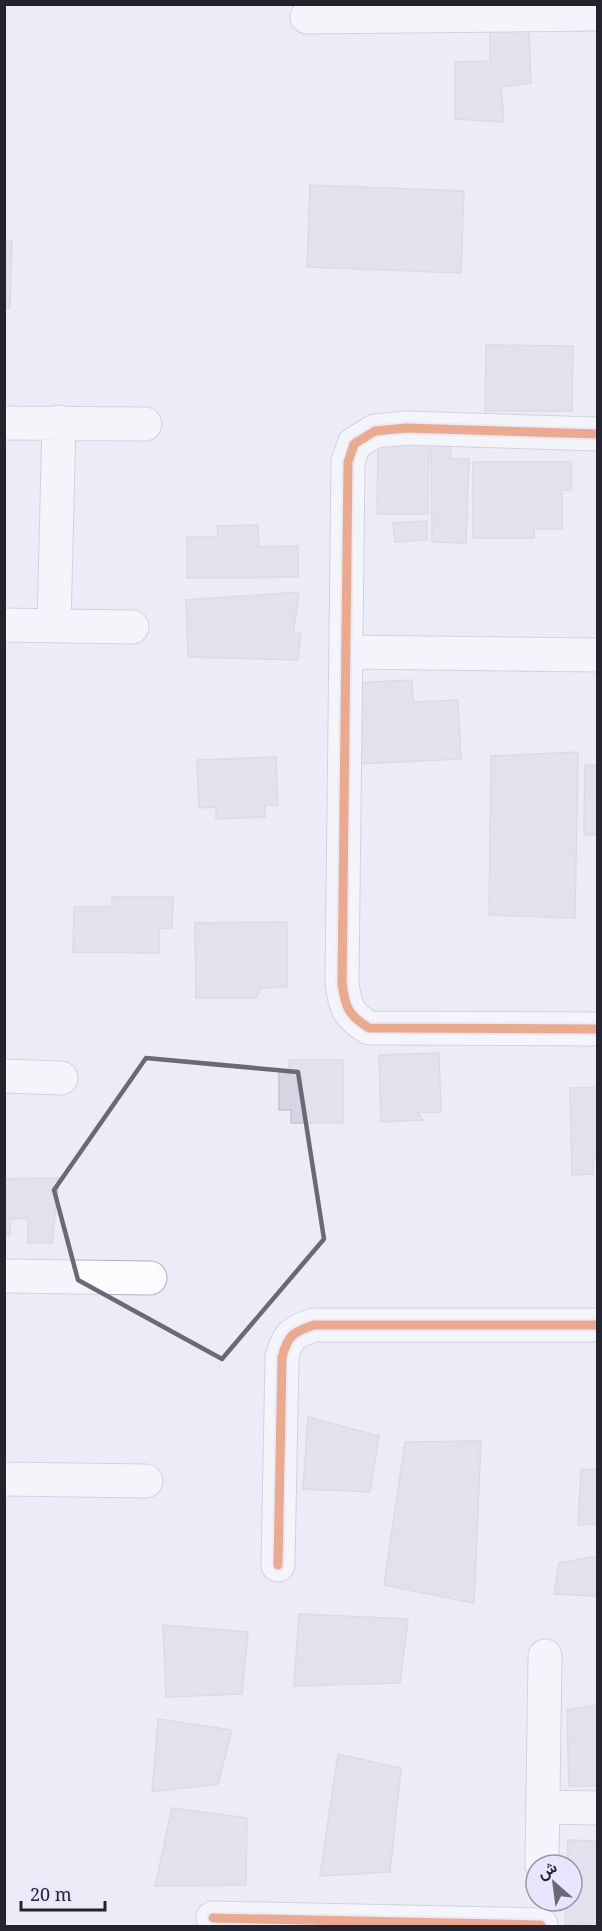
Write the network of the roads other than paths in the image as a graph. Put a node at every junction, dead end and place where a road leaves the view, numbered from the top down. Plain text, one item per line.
1 (597, 14) edge
2 (307, 17) dead end
3 (4, 423) edge
4 (58, 423) junction
5 (145, 424) dead end
6 (597, 434) edge
7 (4, 625) edge
8 (54, 626) junction
9 (132, 627) dead end
10 (347, 652) junction
11 (597, 655) edge
12 (597, 1029) edge
13 (4, 1076) edge
14 (61, 1078) dead end
15 (4, 1276) edge
16 (150, 1278) dead end
17 (597, 1325) edge
18 (4, 1479) edge
19 (146, 1481) dead end
20 (278, 1565) dead end
21 (545, 1656) dead end
22 (543, 1807) junction
23 (597, 1808) edge
24 (542, 1853) edge
25 (541, 1917) edge
26 (213, 1918) dead end

1 - 2 street
3 - 4 street
4 - 5 street
4 - 8 street
6 - 10 street
7 - 8 street
8 - 9 street
10 - 11 street
10 - 12 street
13 - 14 street
15 - 16 street
17 - 20 street
18 - 19 street
21 - 22 street
22 - 23 street
22 - 24 street
25 - 26 street

